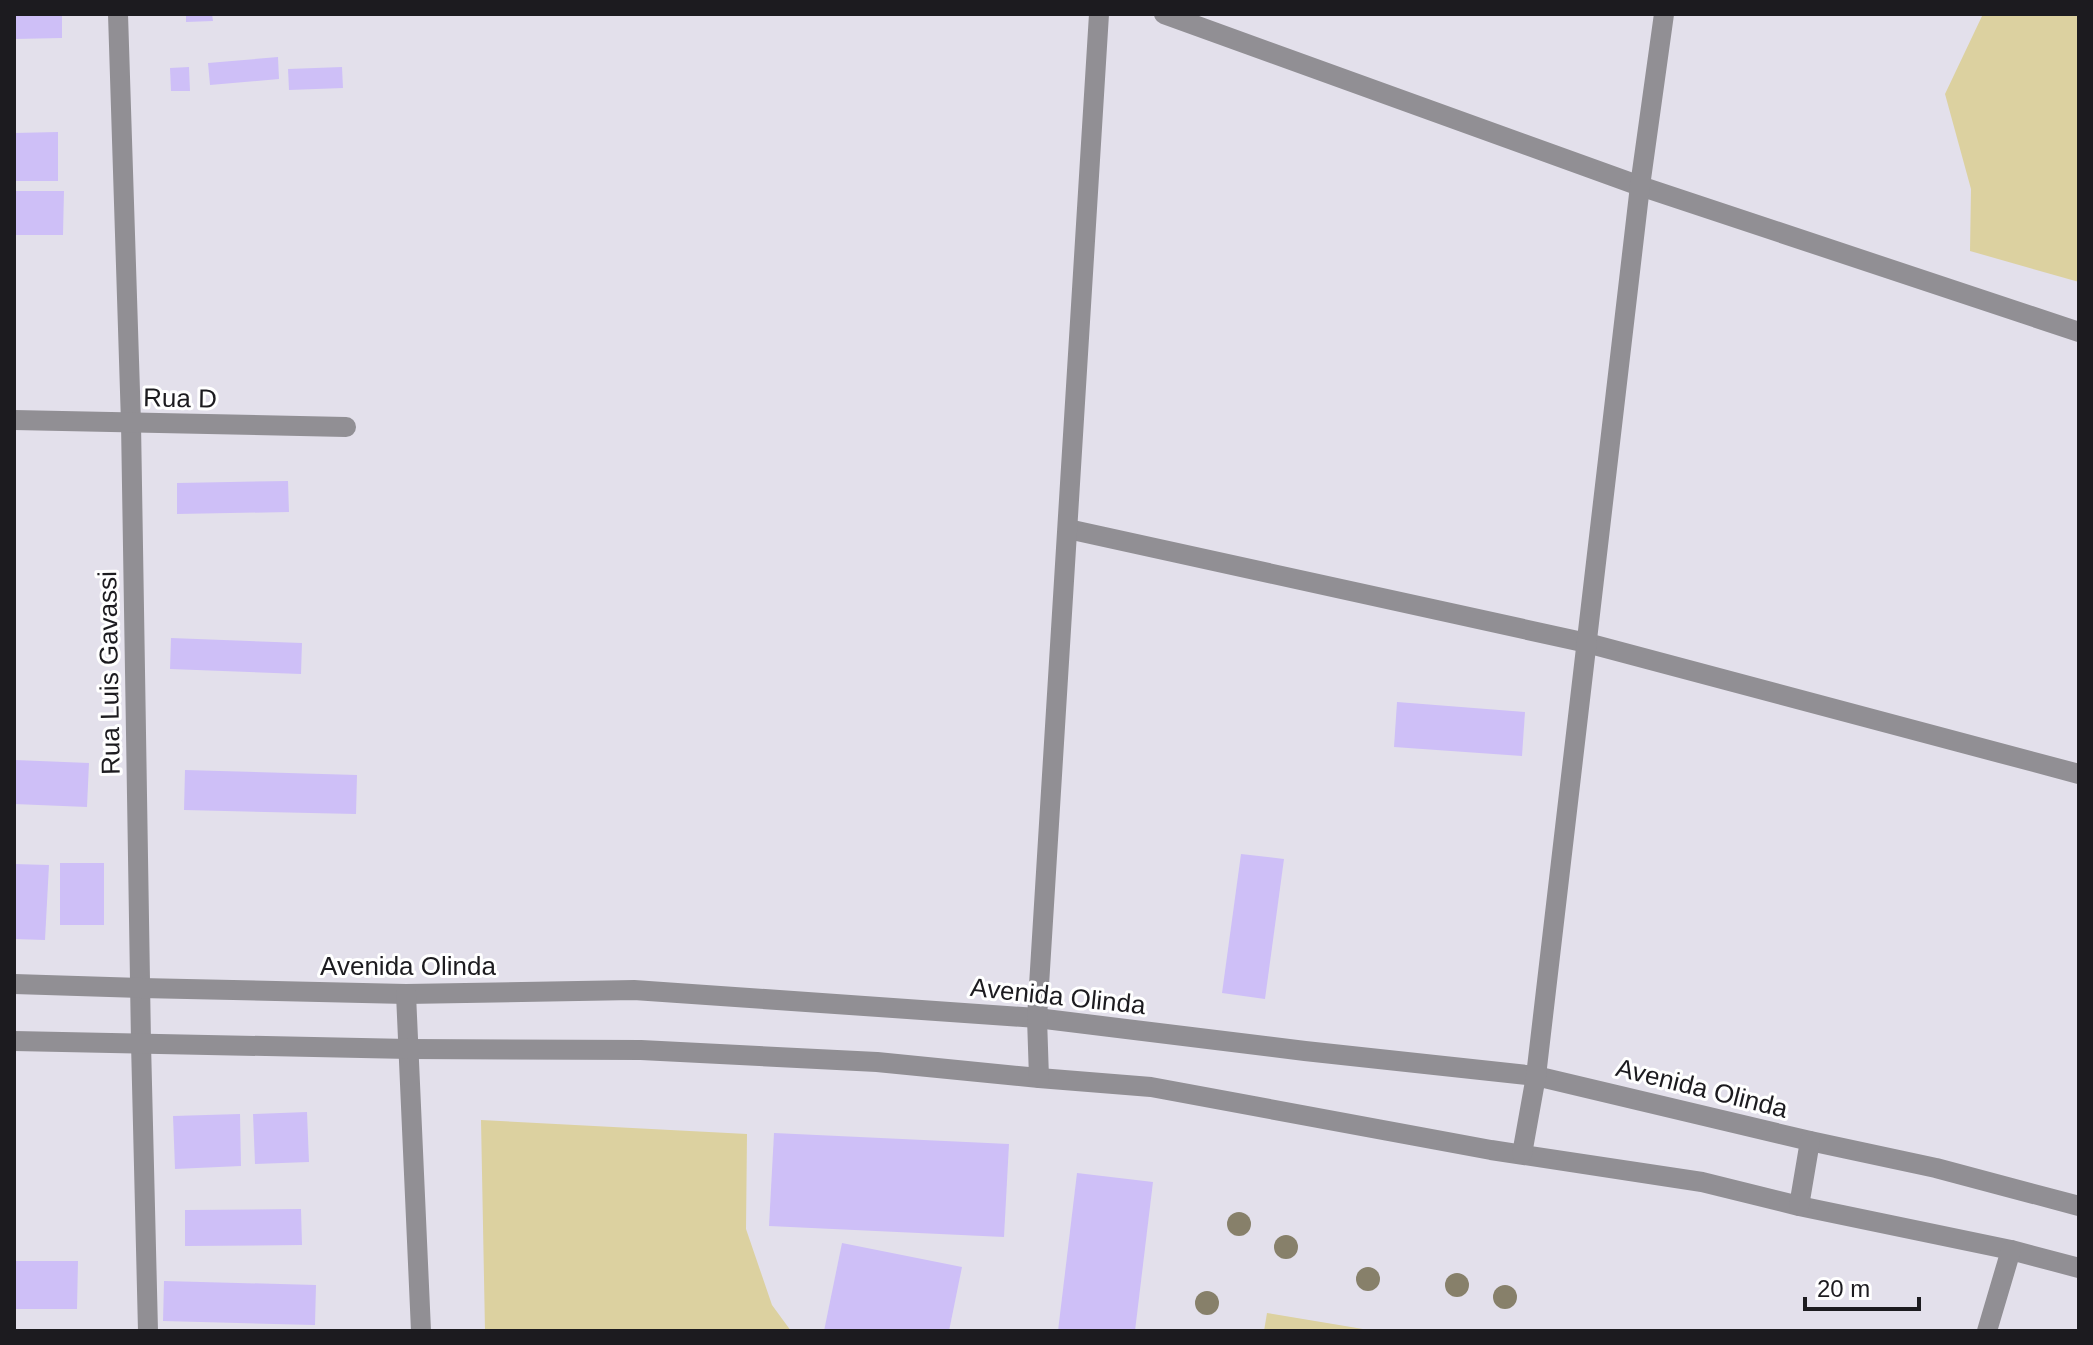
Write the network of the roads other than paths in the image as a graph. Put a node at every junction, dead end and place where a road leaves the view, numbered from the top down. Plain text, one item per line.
1 (118, 14) edge
2 (1099, 14) edge
3 (1164, 14) edge
4 (1664, 14) edge
5 (1640, 186) junction
6 (2079, 332) edge
7 (14, 420) edge
8 (131, 423) junction
9 (346, 427) dead end
10 (1068, 529) junction
11 (1587, 643) junction
12 (2079, 774) edge
13 (14, 984) edge
14 (141, 988) junction
15 (406, 994) junction
16 (1037, 1018) junction
17 (14, 1041) edge
18 (141, 1043) junction
19 (409, 1049) junction
20 (1536, 1076) junction
21 (1039, 1078) junction
22 (1810, 1141) junction
23 (1522, 1154) junction
24 (2079, 1204) edge
25 (1799, 1206) junction
26 (2011, 1250) junction
27 (2079, 1268) edge
28 (148, 1331) edge
29 (421, 1331) edge
30 (1987, 1331) edge

1 - 8 street, Rua Luis Gavassi
2 - 10 street
3 - 5 street
4 - 5 street
5 - 6 street
5 - 11 street
7 - 8 street, Rua D
8 - 9 street, Rua D
8 - 14 street, Rua Luis Gavassi
10 - 11 street
10 - 16 street
11 - 12 street
11 - 20 street
13 - 14 street, Avenida Olinda
14 - 15 street, Avenida Olinda
14 - 18 street, Rua Luis Gavassi
15 - 16 street, Avenida Olinda
15 - 19 street
16 - 20 street, Avenida Olinda
16 - 21 street
17 - 18 street
18 - 19 street
18 - 28 street, Rua Luis Gavassi
19 - 21 street
19 - 29 street
20 - 22 street, Avenida Olinda
20 - 23 street
21 - 23 street
22 - 24 street, Avenida Olinda
22 - 25 street
23 - 25 street
25 - 26 street
26 - 27 street
26 - 30 street

